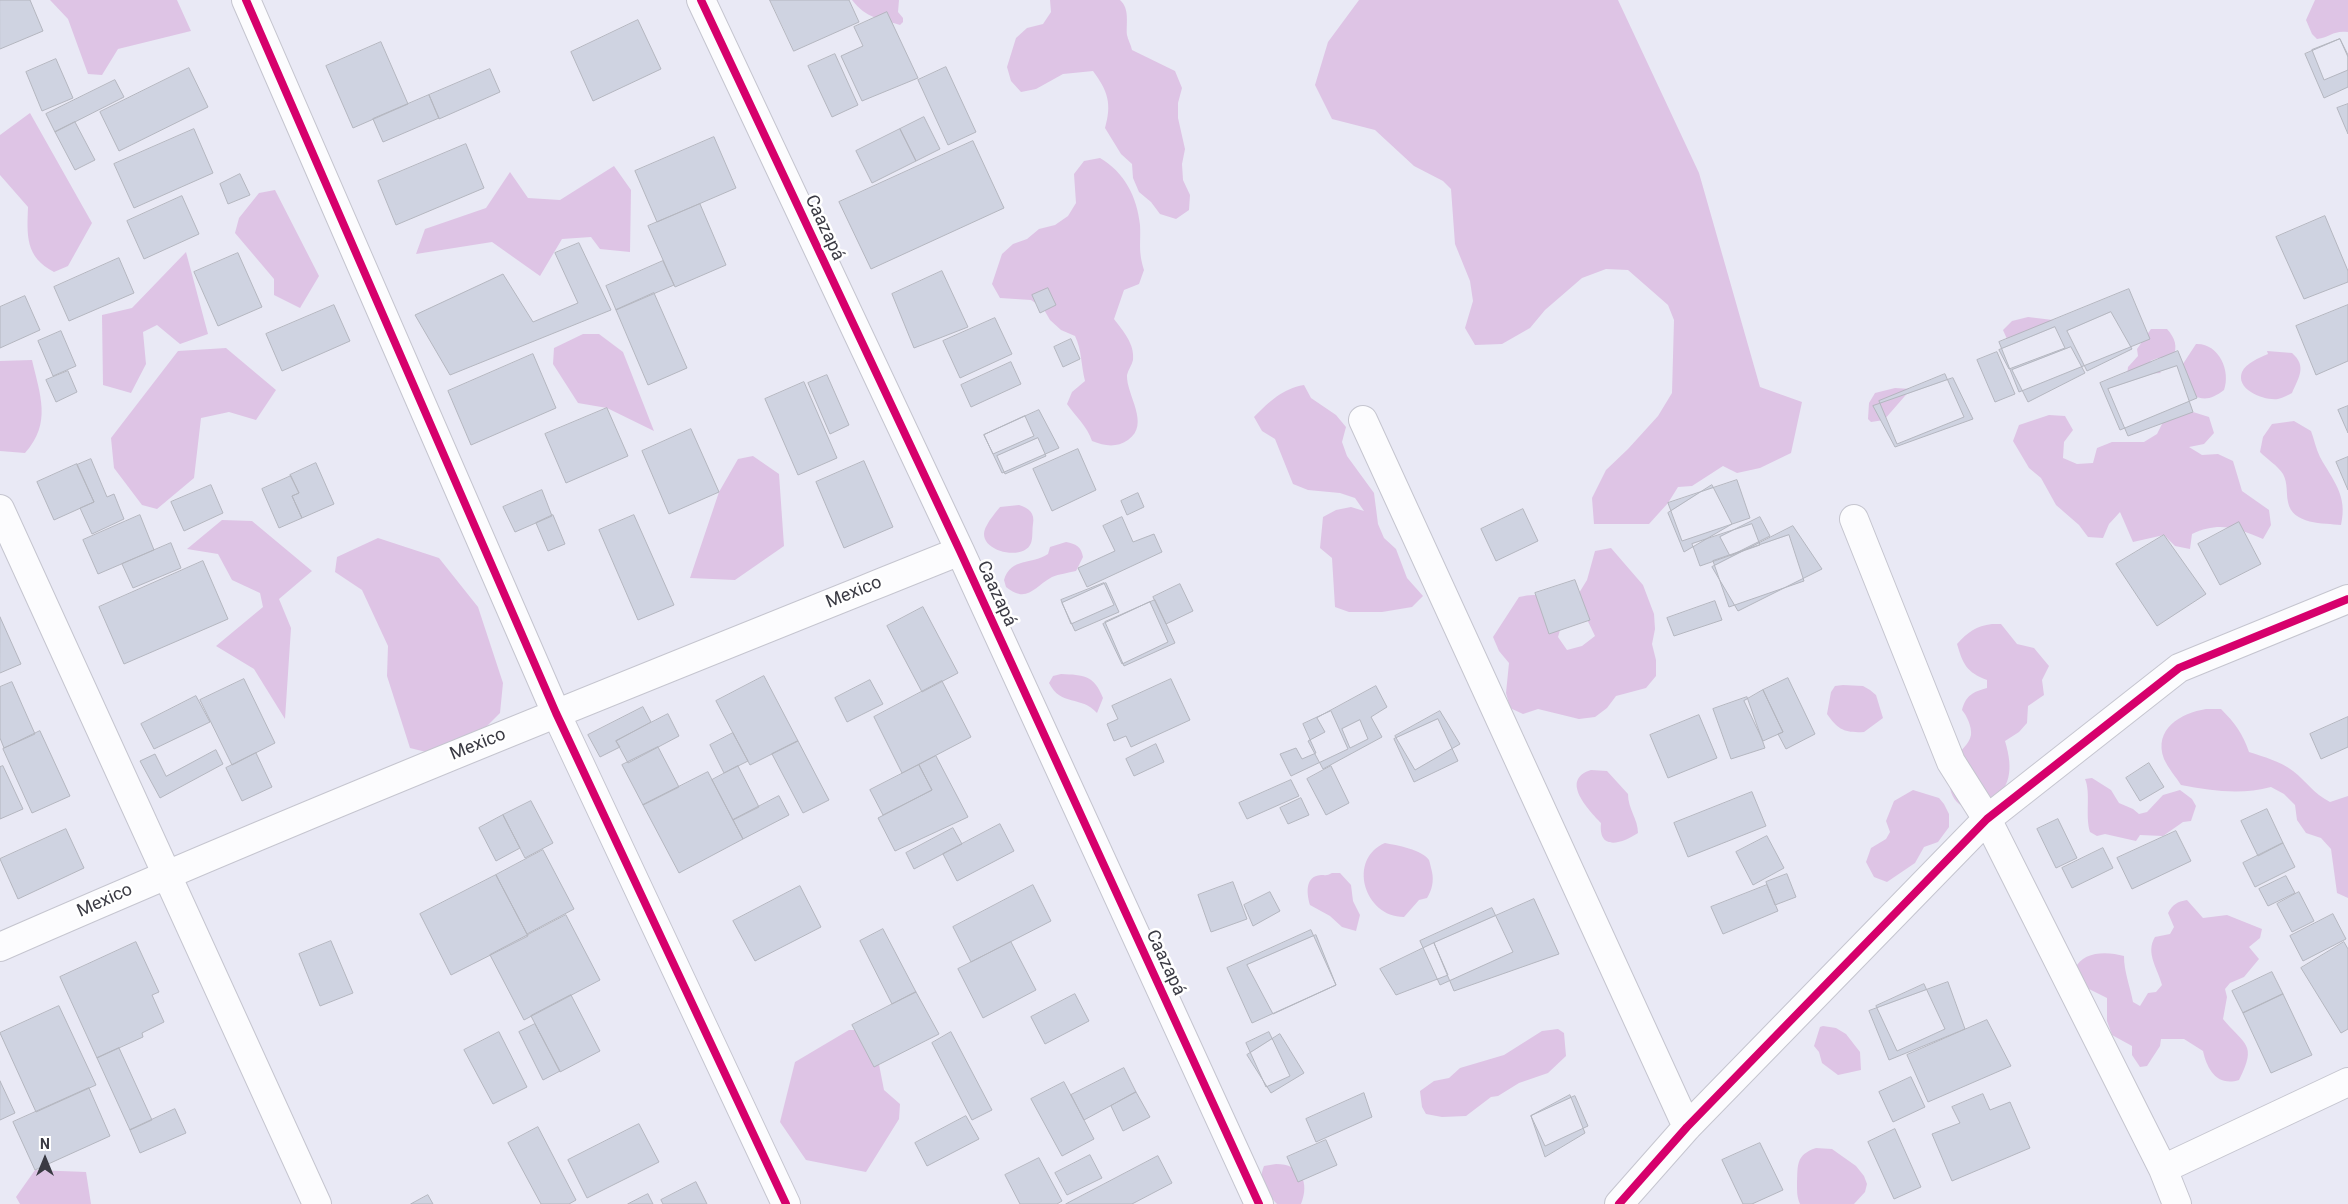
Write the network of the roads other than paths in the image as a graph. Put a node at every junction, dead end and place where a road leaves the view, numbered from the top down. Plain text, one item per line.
1 (246, 0) edge
2 (701, 0) edge
3 (1363, 420) dead end
4 (0, 509) edge
5 (1854, 519) dead end
6 (960, 551) junction
7 (2348, 599) edge
8 (556, 713) junction
9 (1987, 819) junction
10 (167, 874) junction
11 (0, 947) edge
12 (2348, 1082) edge
13 (1687, 1128) junction
14 (2163, 1169) junction
15 (317, 1204) edge
16 (786, 1204) edge
17 (1259, 1204) edge
18 (1619, 1204) edge
19 (2176, 1204) edge

1 - 8 street
2 - 6 street, Caazapá
3 - 13 street
4 - 10 street
5 - 9 street
6 - 8 street, Mexico
6 - 17 street, Caazapá
7 - 9 street
8 - 10 street, Mexico
8 - 16 street
9 - 13 street
9 - 14 street
10 - 11 street, Mexico
10 - 15 street
12 - 14 street
13 - 18 street
14 - 19 street

